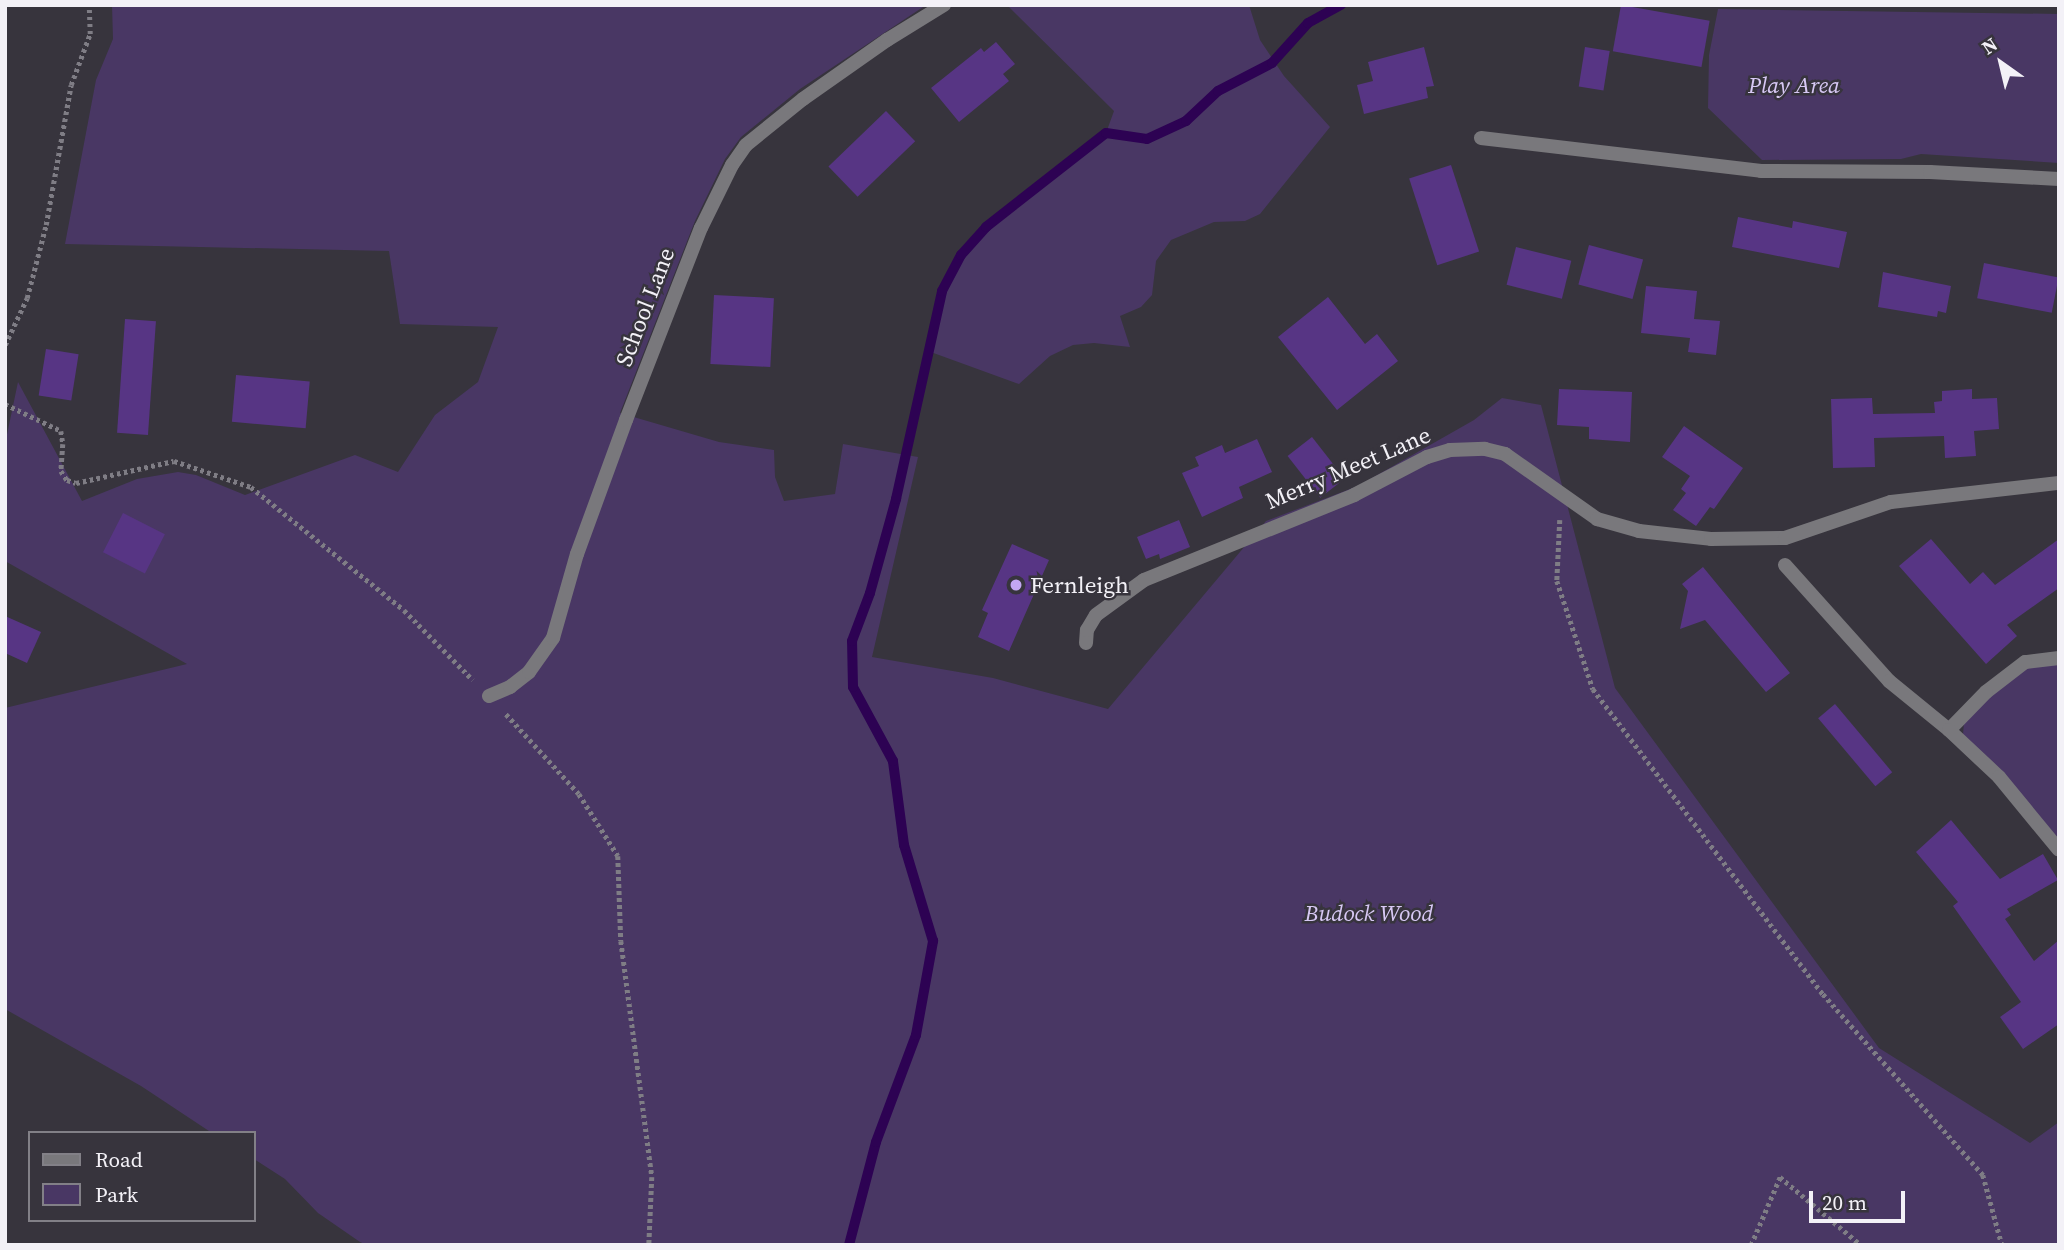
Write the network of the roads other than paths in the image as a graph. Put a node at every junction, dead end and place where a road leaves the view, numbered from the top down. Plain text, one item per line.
1 (944, 5) edge
2 (1481, 138) dead end
3 (2059, 179) edge
4 (2059, 483) edge
5 (1785, 565) dead end
6 (1086, 643) dead end
7 (2059, 658) edge
8 (489, 696) road end
9 (1949, 730) junction
10 (2059, 850) edge

1 - 8 street, School Lane
2 - 3 street
4 - 6 street, Merry Meet Lane
5 - 9 street
7 - 9 street
9 - 10 street

